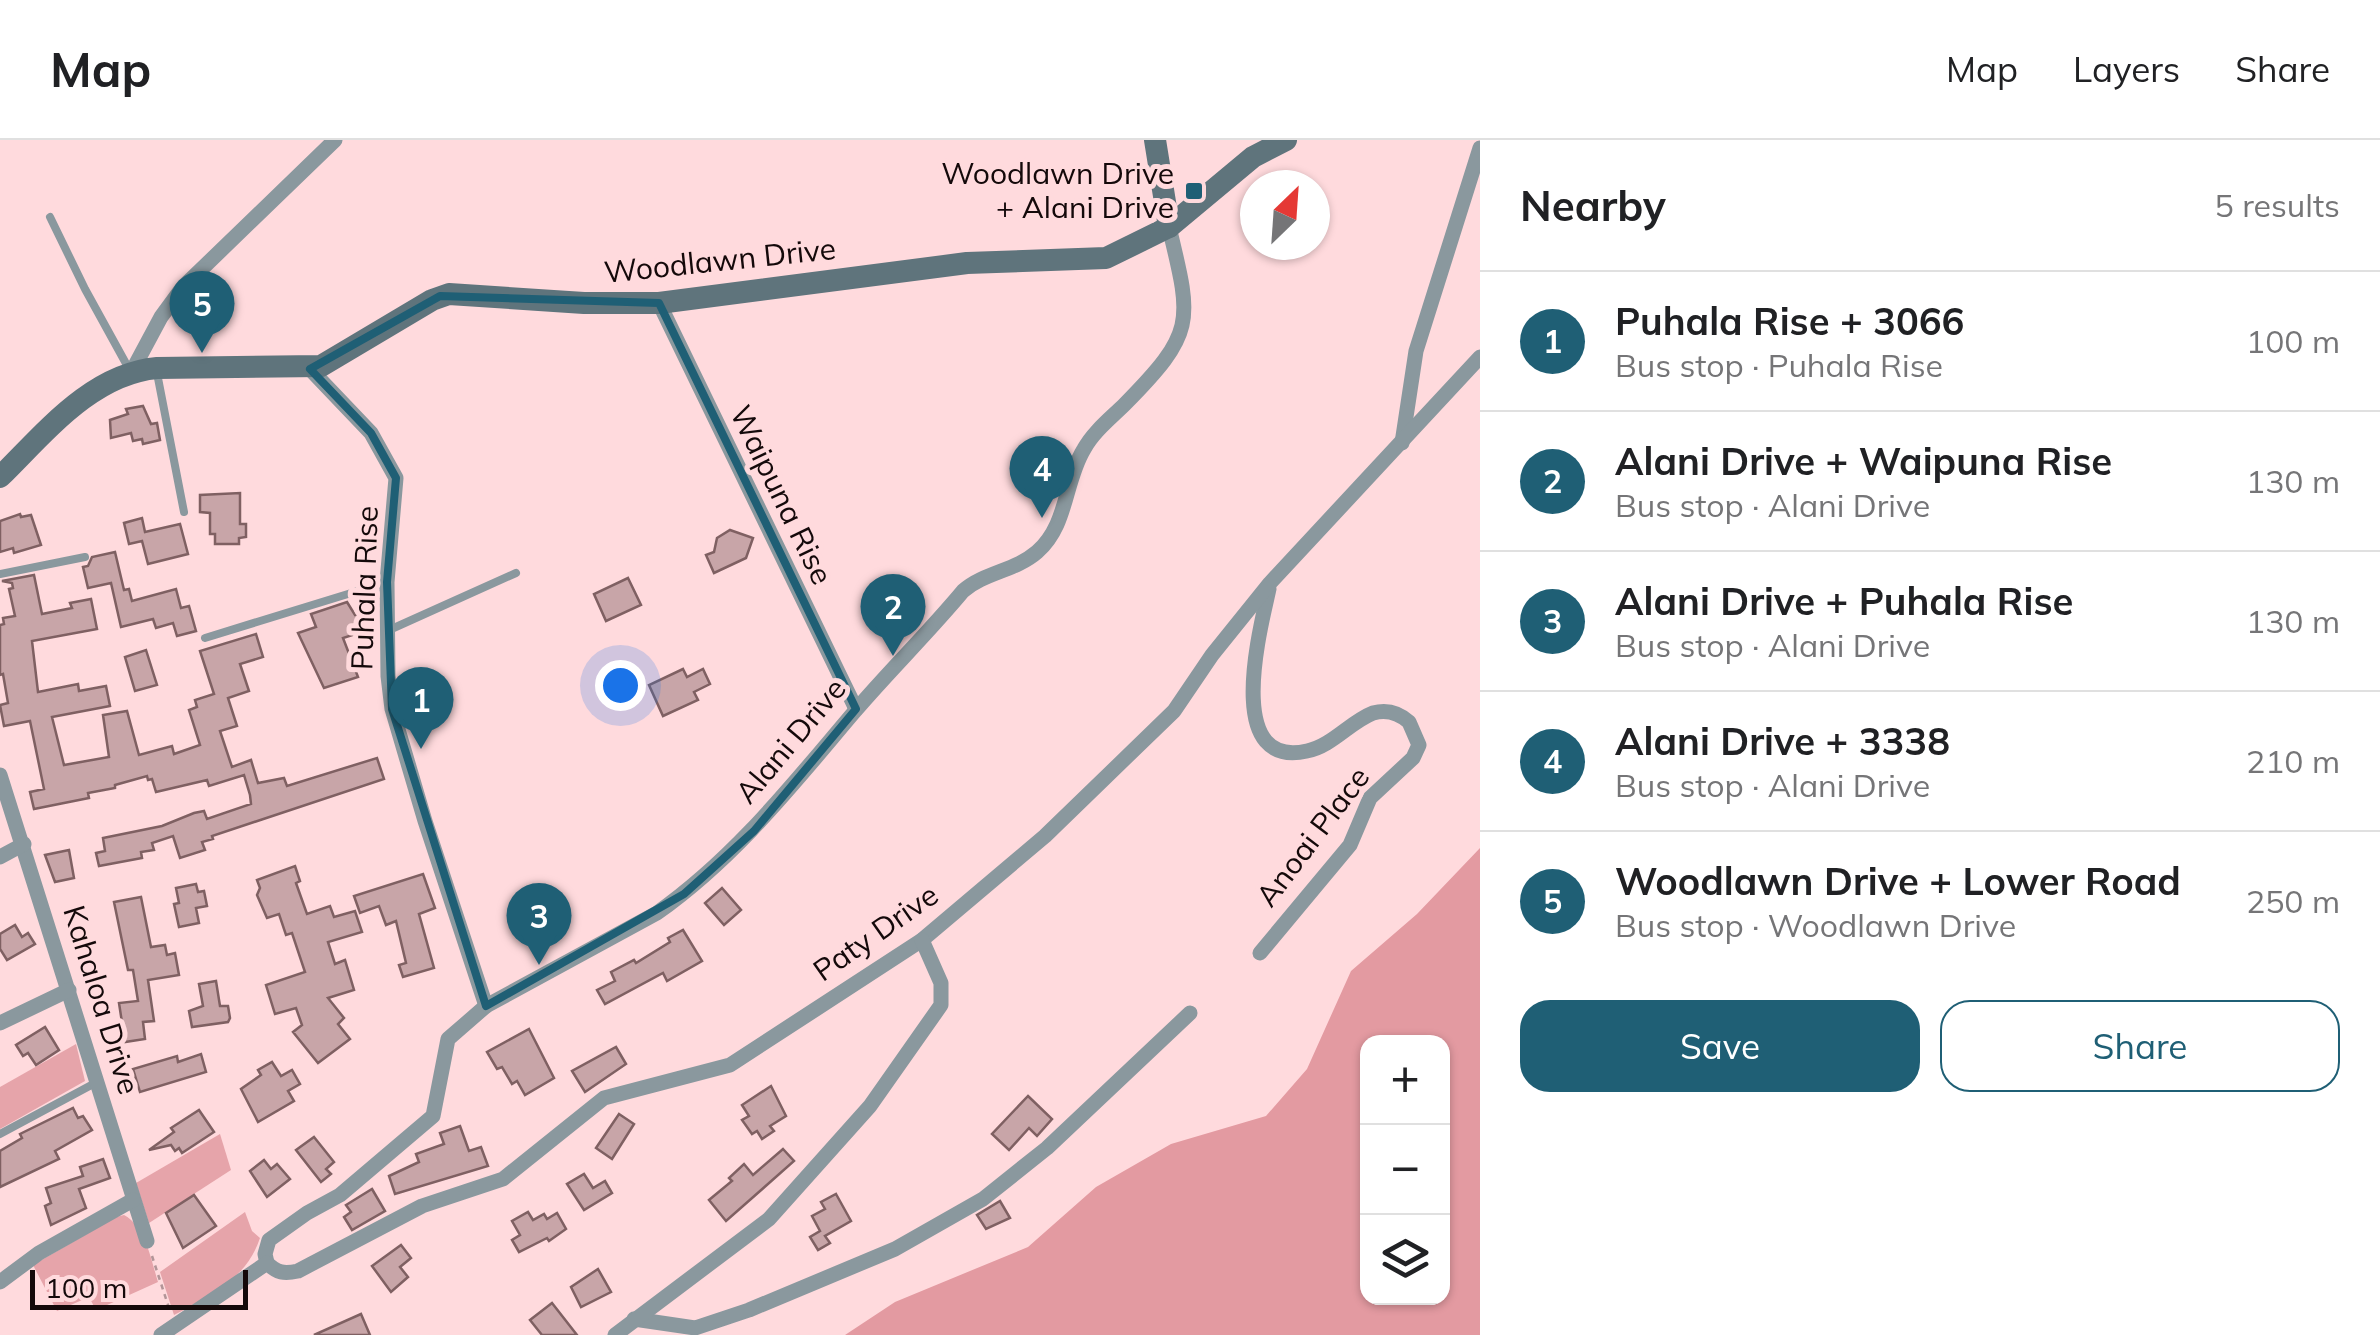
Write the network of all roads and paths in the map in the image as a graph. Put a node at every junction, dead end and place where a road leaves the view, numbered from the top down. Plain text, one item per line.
1 (335, 140) edge
2 (1156, 140) edge
3 (1286, 140) edge
4 (1480, 148) edge
5 (50, 217) dead end
6 (1169, 227) junction
7 (659, 303) junction
8 (1480, 357) edge
9 (156, 368) junction
10 (310, 368) junction
11 (132, 372) junction
12 (1402, 444) junction
13 (0, 477) edge
14 (184, 512) dead end
15 (85, 557) dead end
16 (516, 573) dead end
17 (0, 574) edge
18 (387, 582) junction
19 (1270, 583) junction
20 (387, 631) junction
21 (204, 638) dead end
22 (856, 709) junction
23 (0, 775) edge
24 (24, 844) junction
25 (0, 858) edge
26 (922, 940) junction
27 (1260, 953) dead end
28 (69, 990) junction
29 (486, 1006) junction
30 (1190, 1013) dead end
31 (0, 1023) edge
32 (97, 1082) junction
33 (0, 1134) edge
34 (133, 1200) junction
35 (147, 1241) joint
36 (267, 1263) junction
37 (0, 1282) edge
38 (634, 1318) junction
39 (168, 1331) edge
40 (615, 1335) edge

1 - 11 street
2 - 6 street, Alani Drive
3 - 6 street, Woodlawn Drive
4 - 12 street
5 - 11 lane
6 - 7 street, Woodlawn Drive
6 - 22 street, Alani Drive
7 - 10 street, Woodlawn Drive
7 - 22 street, Waipuna Rise
8 - 12 street, Paty Drive
9 - 10 street, Woodlawn Drive
9 - 11 street, Woodlawn Drive
9 - 14 lane
10 - 18 street, Puhala Rise
11 - 13 street, Woodlawn Drive
12 - 19 street, Paty Drive
15 - 17 lane
16 - 20 lane
18 - 20 street, Puhala Rise
18 - 21 lane
19 - 26 street, Paty Drive
19 - 27 street, Anoai Place
20 - 29 street, Puhala Rise
22 - 29 street, Alani Drive
23 - 24 street, Kahaloa Drive
24 - 25 street
24 - 28 street, Kahaloa Drive
26 - 36 street, Paty Drive
26 - 38 street
28 - 31 street
28 - 32 street, Kahaloa Drive
29 - 36 street, Alani Drive
30 - 38 street
32 - 33 lane
32 - 34 street, Kahaloa Drive
34 - 35 street, Kahaloa Drive
34 - 37 street
35 - 39 path
36 - 39 street
38 - 40 street

